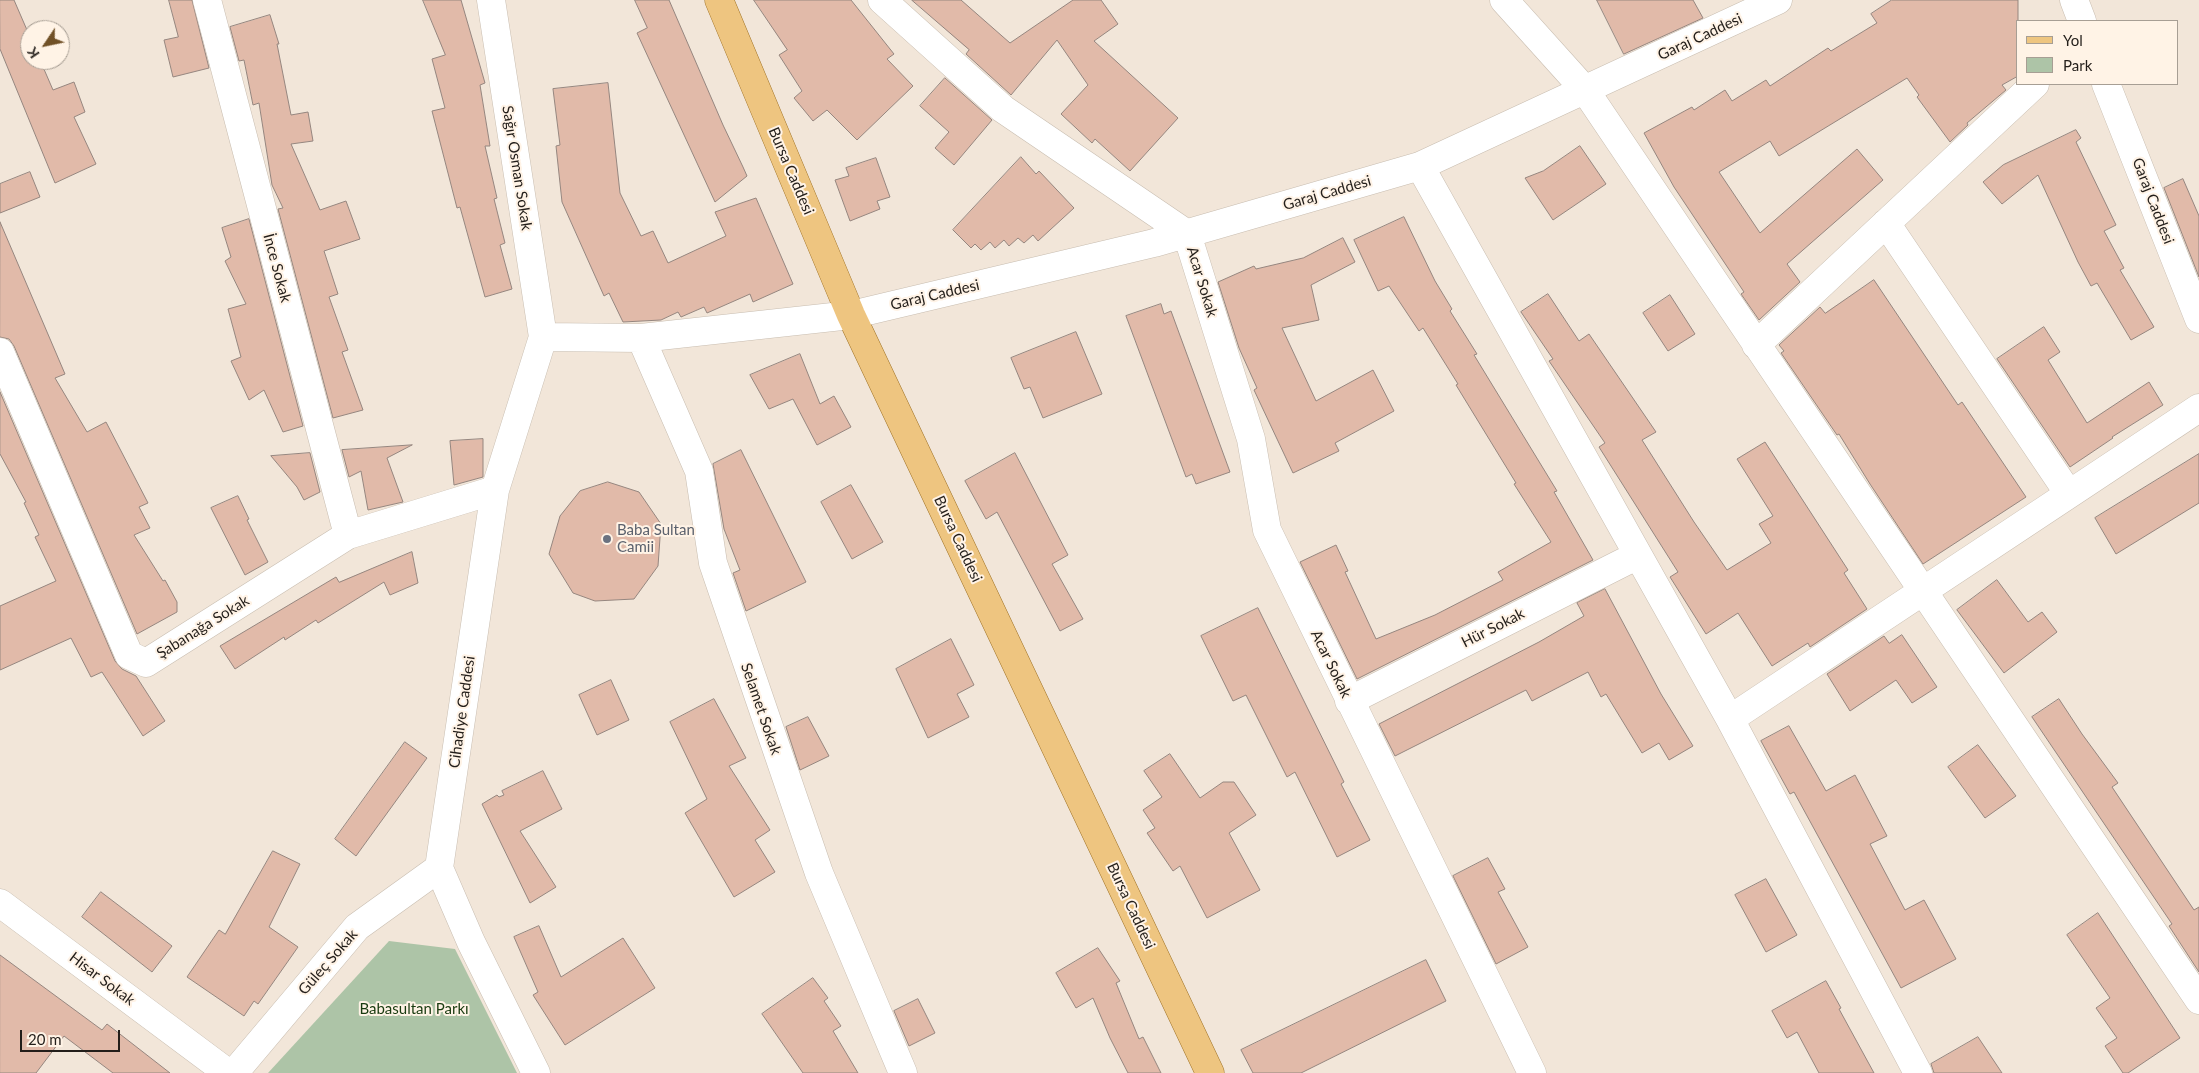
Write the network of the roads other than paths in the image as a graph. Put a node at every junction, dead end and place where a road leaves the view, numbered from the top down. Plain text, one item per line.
1 (207, 0) edge
2 (491, 0) edge
3 (719, 0) edge
4 (882, 0) edge
5 (1504, 0) edge
6 (1778, 0) edge
7 (2074, 0) edge
8 (2082, 20) edge
9 (2034, 85) edge
10 (2106, 85) edge
11 (1585, 90) junction
12 (1420, 166) junction
13 (1886, 223) junction
14 (1187, 234) junction
15 (851, 315) junction
16 (2199, 319) edge
17 (543, 337) junction
18 (641, 338) junction
19 (1756, 344) junction
20 (0, 352) edge
21 (2199, 408) edge
22 (495, 490) junction
23 (2070, 494) junction
24 (348, 535) junction
25 (1638, 555) junction
26 (1923, 591) junction
27 (1349, 701) junction
28 (1730, 719) junction
29 (439, 868) junction
30 (0, 903) edge
31 (2199, 1000) edge
32 (228, 1073) edge
33 (234, 1073) edge
34 (536, 1073) edge
35 (903, 1073) edge
36 (1210, 1073) edge
37 (1532, 1073) edge
38 (1918, 1073) edge

1 - 24 street, İnce Sokak
2 - 17 street, Sağır Osman Sokak
3 - 15 main road, Bursa Caddesi
4 - 14 street
5 - 11 street
6 - 11 street, Garaj Caddesi
7 - 8 street
9 - 13 street
10 - 16 street, Garaj Caddesi
11 - 12 street, Garaj Caddesi
11 - 19 street
12 - 14 street, Garaj Caddesi
12 - 25 street
13 - 19 street
13 - 23 street
14 - 15 street, Garaj Caddesi
14 - 27 street, Acar Sokak
15 - 18 street, Garaj Caddesi
15 - 36 main road, Bursa Caddesi
17 - 18 street, Garaj Caddesi
17 - 22 street, Cihadiye Caddesi
18 - 35 street, Selamet Sokak
19 - 26 street
20 - 24 street, Şabanağa Sokak
21 - 23 street
22 - 24 street, Şabanağa Sokak
22 - 29 street, Cihadiye Caddesi
23 - 26 street
25 - 27 street, Hür Sokak
25 - 28 street
26 - 28 street
26 - 31 street
27 - 37 street, Acar Sokak
28 - 38 street
29 - 33 street, Güleç Sokak
29 - 34 street
30 - 32 street, Hisar Sokak

